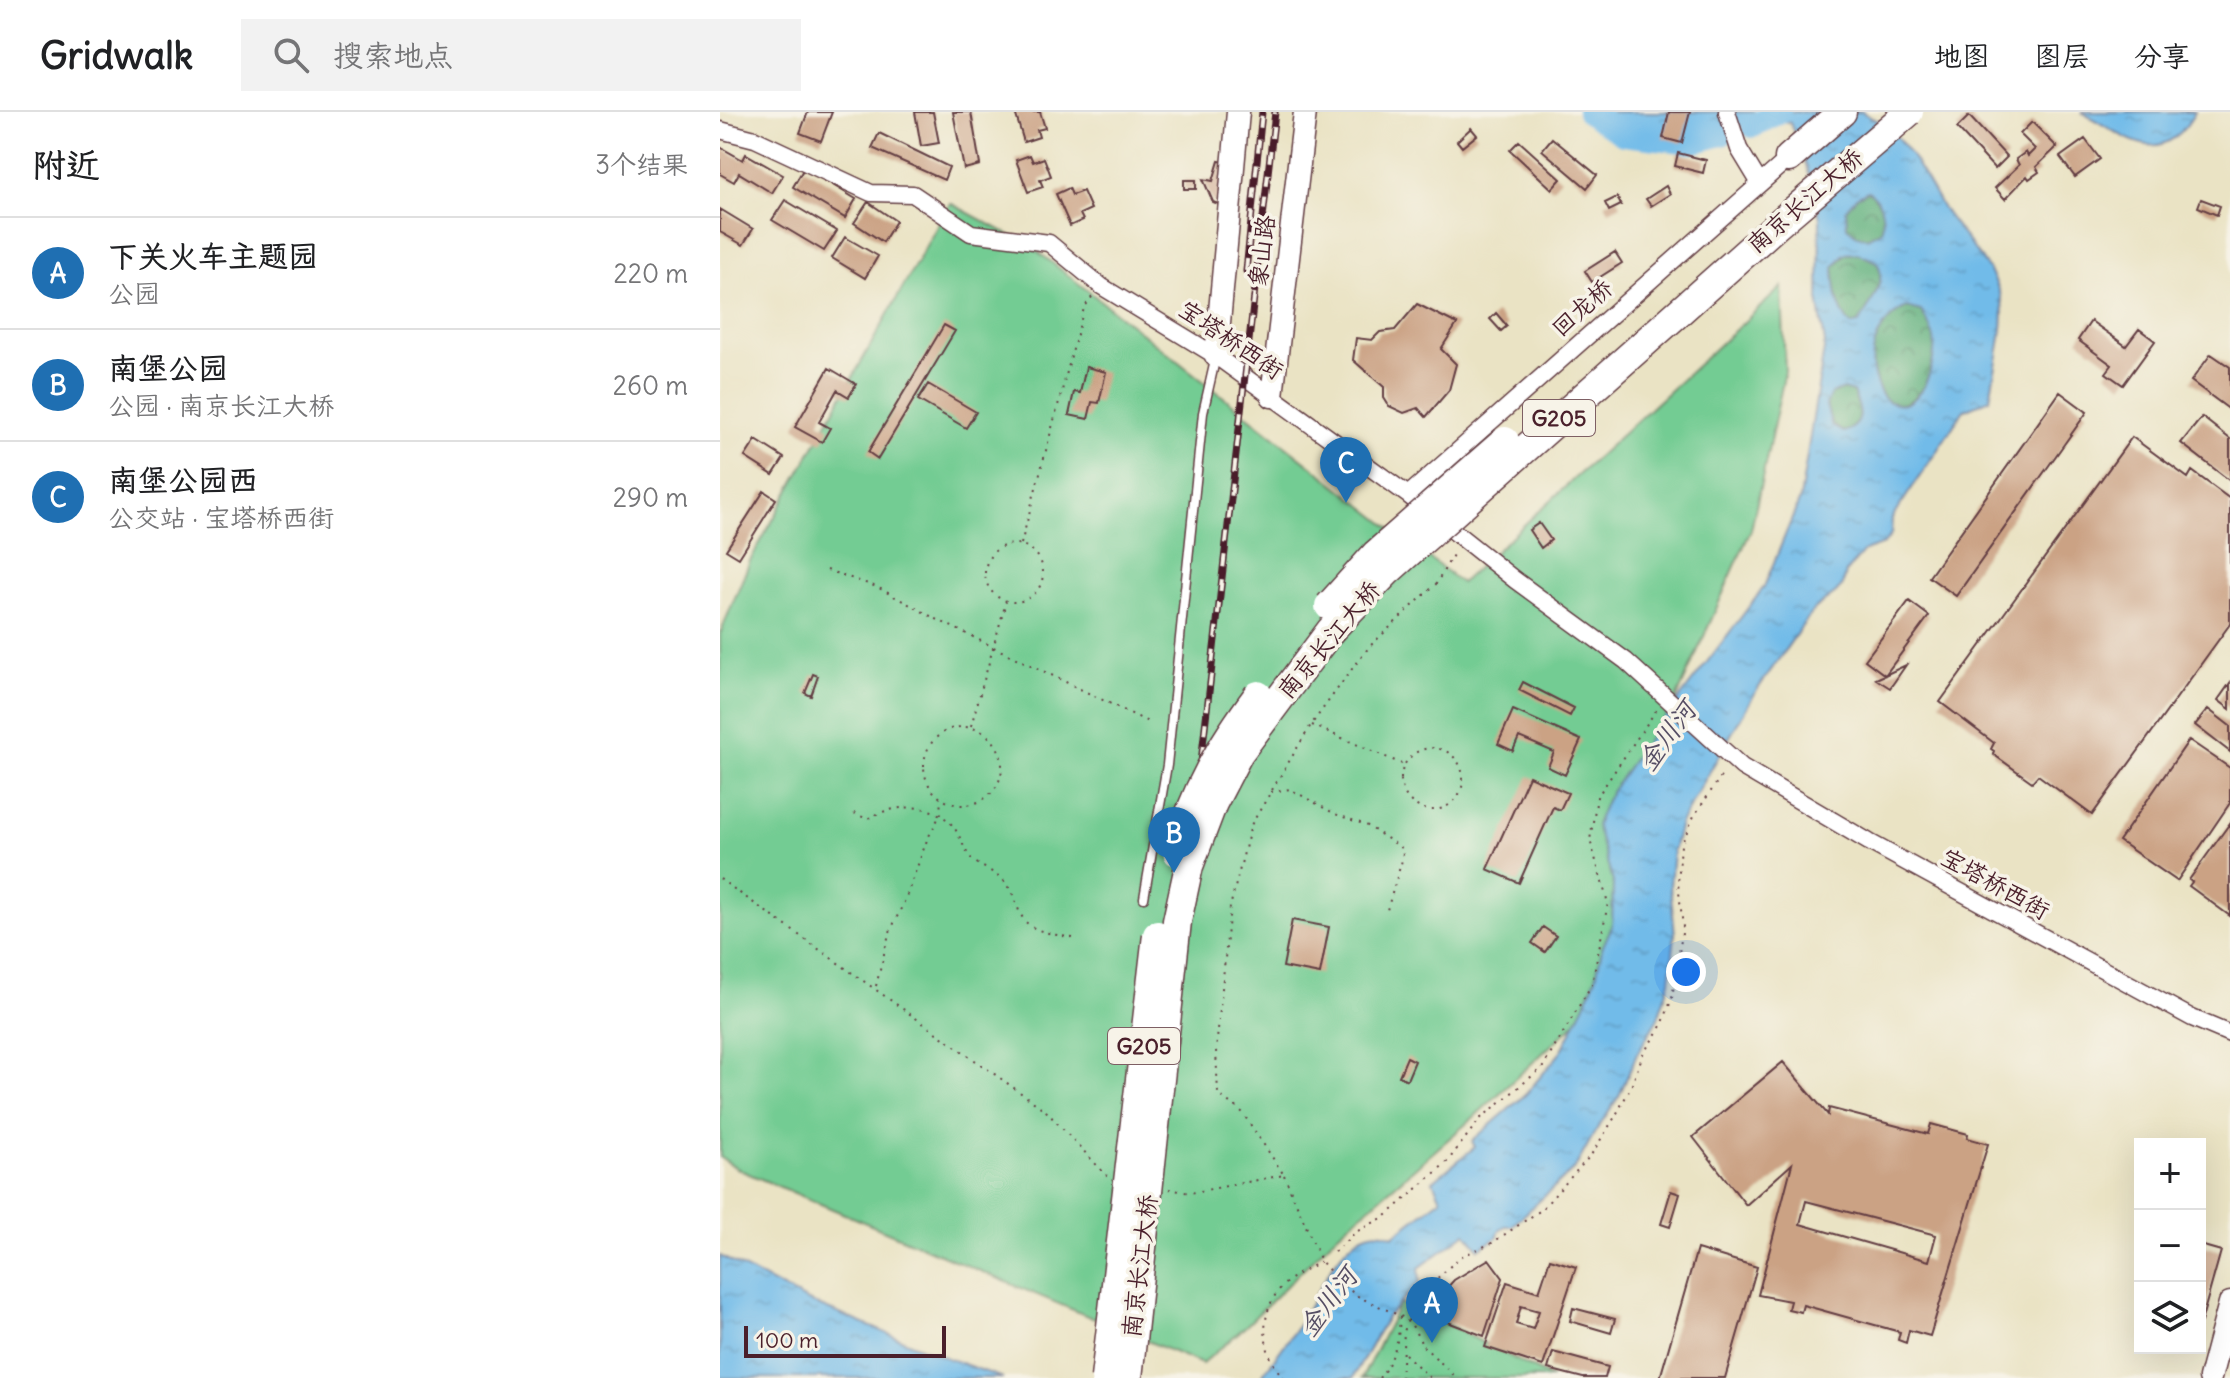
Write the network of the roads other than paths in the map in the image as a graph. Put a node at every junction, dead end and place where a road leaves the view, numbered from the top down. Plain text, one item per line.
1 (1238, 112) edge
2 (1305, 112) edge
3 (1727, 112) edge
4 (1842, 112) edge
5 (1883, 112) edge
6 (1909, 112) edge
7 (720, 130) edge
8 (1789, 158) joint
9 (1759, 182) junction
10 (1216, 356) junction
11 (1272, 396) junction
12 (1408, 495) junction
13 (1144, 898) dead end
14 (2230, 1034) edge
15 (2230, 1303) edge
16 (1105, 1378) edge
17 (1128, 1378) edge
18 (2210, 1378) edge

1 - 10 street, 象山路
2 - 11 street, 象山路
3 - 9 street
4 - 8 highway
5 - 16 highway, 南京长江大桥 / G205, bridge
6 - 17 highway, 南京长江大桥 / G205, bridge
7 - 10 street, 宝塔桥西街
8 - 9 street, 回龙桥
9 - 12 street, 回龙桥
10 - 11 street, 宝塔桥西街
10 - 13 lane
11 - 12 street, 宝塔桥西街
12 - 14 street, 宝塔桥西街
15 - 18 street

